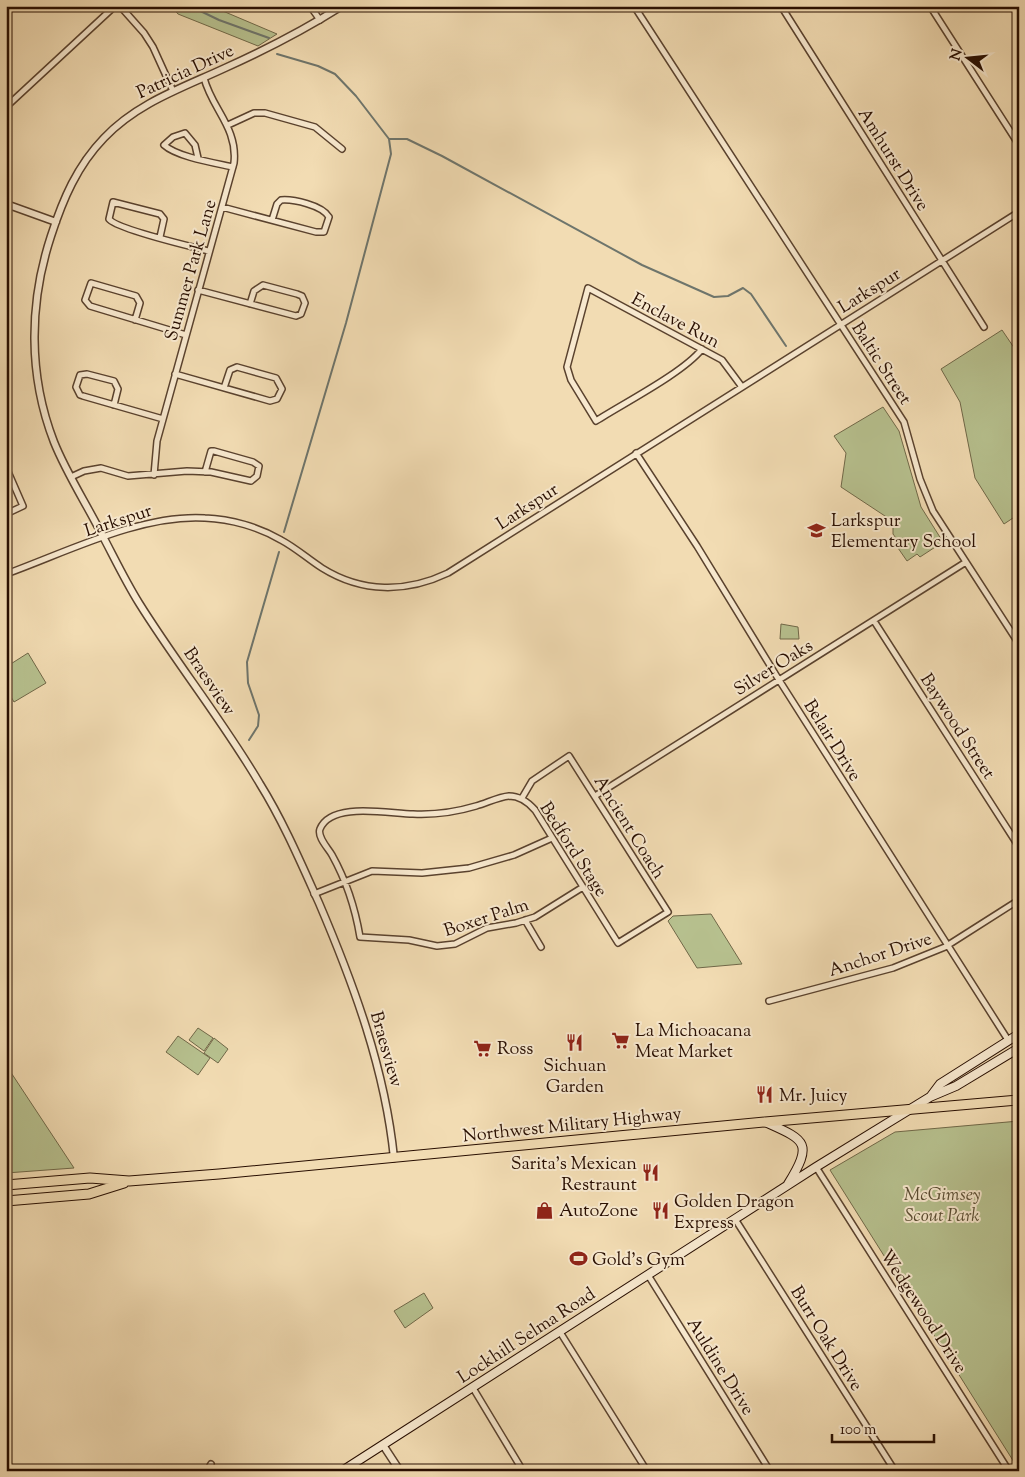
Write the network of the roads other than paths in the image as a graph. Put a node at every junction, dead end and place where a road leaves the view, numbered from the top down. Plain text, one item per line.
1 (115, 6) edge
2 (120, 6) edge
3 (310, 6) edge
4 (342, 6) edge
5 (634, 6) edge
6 (781, 6) edge
7 (930, 6) edge
8 (320, 20) junction
9 (204, 78) junction
10 (173, 91) junction
11 (6, 107) edge
12 (228, 125) junction
13 (1019, 145) edge
14 (342, 149) dead end
15 (198, 158) junction
16 (233, 168) junction
17 (6, 204) edge
18 (222, 206) junction
19 (1019, 212) edge
20 (272, 220) junction
21 (56, 222) junction
22 (160, 237) junction
23 (209, 251) junction
24 (943, 260) junction
25 (198, 290) junction
26 (250, 304) junction
27 (135, 320) junction
28 (840, 324) junction
29 (984, 327) dead end
30 (186, 335) junction
31 (702, 349) junction
32 (175, 374) junction
33 (742, 386) junction
34 (224, 388) junction
35 (114, 405) junction
36 (163, 419) junction
37 (636, 453) junction
38 (6, 467) edge
39 (205, 472) junction
40 (154, 474) junction
41 (71, 477) junction
42 (6, 514) edge
43 (104, 538) junction
44 (966, 562) junction
45 (6, 574) edge
46 (874, 620) junction
47 (1019, 644) edge
48 (779, 680) junction
49 (595, 796) junction
50 (522, 798) junction
51 (552, 838) junction
52 (1019, 847) edge
53 (345, 883) junction
54 (583, 887) junction
55 (314, 894) junction
56 (1019, 900) edge
57 (525, 920) junction
58 (618, 943) joint
59 (948, 945) junction
60 (541, 947) dead end
61 (769, 1001) dead end
62 (1019, 1034) edge
63 (1008, 1040) junction
64 (1019, 1048) edge
65 (987, 1068) junction
66 (930, 1097) junction
67 (1019, 1100) edge
68 (911, 1108) junction
69 (765, 1122) junction
70 (394, 1158) junction
71 (816, 1167) junction
72 (129, 1181) junction
73 (6, 1185) edge
74 (786, 1187) junction
75 (6, 1201) edge
76 (735, 1219) junction
77 (648, 1275) junction
78 (560, 1332) junction
79 (472, 1388) junction
80 (383, 1445) junction
81 (211, 1464) dead end
82 (207, 1471) edge
83 (342, 1471) edge
84 (400, 1471) edge
85 (523, 1471) edge
86 (647, 1471) edge
87 (770, 1471) edge
88 (895, 1471) edge
89 (1009, 1471) edge

1 - 11 street
2 - 10 street
3 - 8 street
4 - 8 street, Patricia Drive
5 - 28 street, Baltic Street
6 - 24 street, Amhurst Drive
7 - 13 street
8 - 9 street, Patricia Drive
9 - 10 street, Patricia Drive
9 - 12 street, Summer Park Lane
10 - 21 street, Patricia Drive
12 - 14 street
12 - 16 street, Summer Park Lane
15 - 15 street
15 - 16 street
16 - 18 street, Summer Park Lane
17 - 21 street
18 - 20 street
18 - 23 street, Summer Park Lane
19 - 24 street, Larkspur
20 - 20 street
21 - 41 street, Braesview
22 - 22 street
22 - 23 street
23 - 25 street, Summer Park Lane
24 - 28 street, Larkspur
24 - 29 street, Amhurst Drive
25 - 26 street
25 - 30 street, Summer Park Lane
26 - 26 street
27 - 27 street
27 - 30 street
28 - 33 street, Larkspur
28 - 44 street, Baltic Street
30 - 32 street, Summer Park Lane
31 - 31 street, Enclave Run
31 - 33 street, Enclave Run
32 - 34 street
32 - 36 street, Summer Park Lane
33 - 37 street, Larkspur
34 - 34 street
35 - 35 street
35 - 36 street
36 - 40 street, Summer Park Lane
37 - 43 street, Larkspur
37 - 48 street, Belair Drive
38 - 42 street
39 - 39 street
39 - 40 street
40 - 41 street
41 - 43 street, Braesview
43 - 45 street, Larkspur
43 - 55 street, Braesview
44 - 46 street, Silver Oaks
44 - 47 street, Baltic Street
46 - 48 street, Silver Oaks
46 - 52 street, Baywood Street
48 - 49 street, Silver Oaks
48 - 59 street, Belair Drive
49 - 50 street, Ancient Coach
49 - 58 street, Ancient Coach
50 - 51 street, Bedford Stage
50 - 53 street, Bedford Stage
51 - 53 street
51 - 54 street, Bedford Stage
53 - 55 street
53 - 57 street, Boxer Palm
54 - 57 street, Boxer Palm
54 - 58 street, Bedford Stage
55 - 70 street, Braesview
56 - 59 street, Anchor Drive
57 - 60 street
59 - 61 street, Anchor Drive
59 - 63 street, Belair Drive
62 - 63 main road, Lockhill Selma Road
63 - 65 main road
63 - 66 main road, Lockhill Selma Road
64 - 65 main road, Lockhill Selma Road
65 - 66 main road, Lockhill Selma Road
66 - 68 main road, Lockhill Selma Road
67 - 68 main road, Northwest Military Highway
68 - 69 main road, Northwest Military Highway
68 - 71 main road, Lockhill Selma Road
69 - 70 main road, Northwest Military Highway
69 - 74 main road
70 - 72 main road, Northwest Military Highway
71 - 74 main road, Lockhill Selma Road
71 - 89 street, Wedgewood Drive
72 - 73 main road, Northwest Military Highway
72 - 75 main road, Northwest Military Highway
74 - 76 main road, Lockhill Selma Road
76 - 77 main road, Lockhill Selma Road
76 - 88 street, Burr Oak Drive
77 - 78 main road, Lockhill Selma Road
77 - 87 street, Auldine Drive
78 - 79 main road, Lockhill Selma Road
78 - 86 street
79 - 80 main road, Lockhill Selma Road
79 - 85 street
80 - 83 main road, Lockhill Selma Road
80 - 84 street
81 - 82 street

